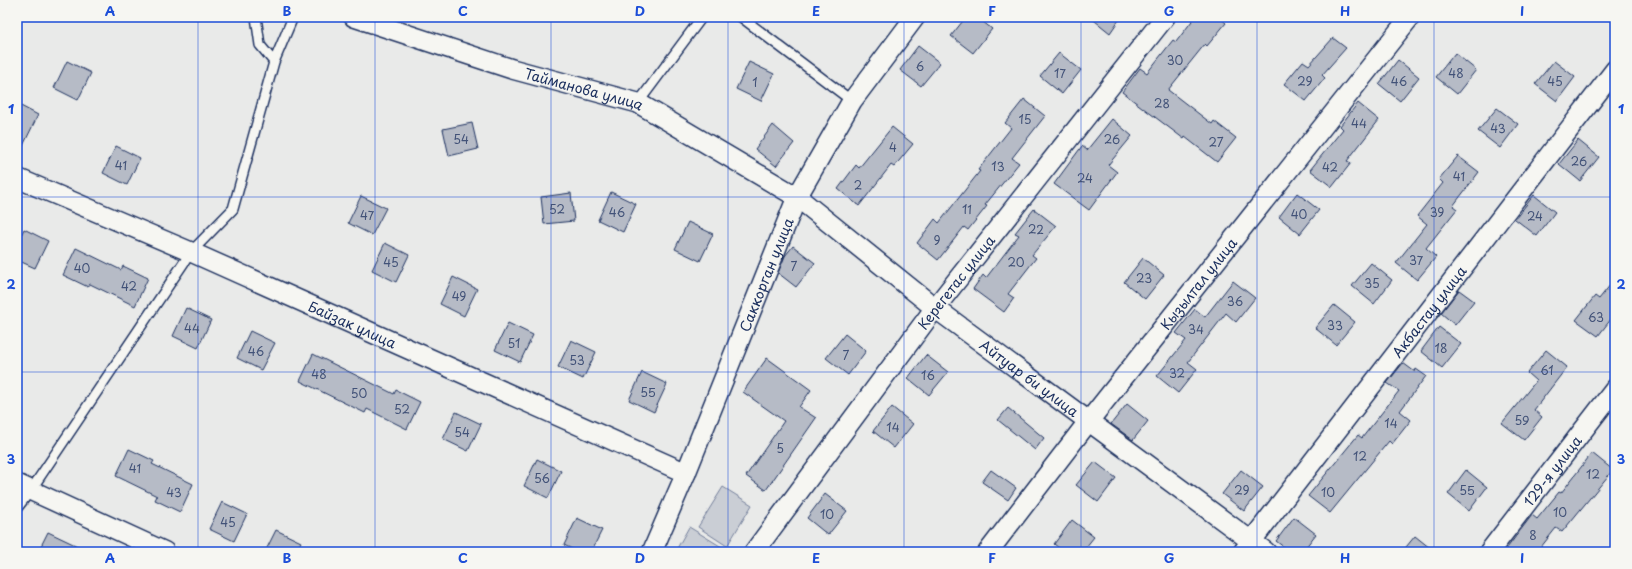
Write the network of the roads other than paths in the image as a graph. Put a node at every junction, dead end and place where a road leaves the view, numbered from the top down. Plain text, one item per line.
1 (256, 17) edge
2 (293, 17) edge
3 (354, 17) edge
4 (702, 17) edge
5 (741, 17) edge
6 (915, 17) edge
7 (1165, 17) edge
8 (1410, 17) edge
9 (274, 62) junction
10 (1615, 70) edge
11 (852, 101) junction
12 (638, 103) junction
13 (17, 178) edge
14 (797, 197) junction
15 (191, 252) junction
16 (934, 308) junction
17 (1615, 389) edge
18 (1088, 422) junction
19 (686, 473) junction
20 (24, 487) edge
21 (17, 508) edge
22 (1254, 548) edge
23 (165, 552) edge
24 (652, 552) edge
25 (754, 552) edge
26 (988, 552) edge
27 (1489, 552) edge

1 - 9 lane
2 - 9 lane
3 - 12 street, Тайманова улица
4 - 12 lane
5 - 11 lane
6 - 11 street, Саккорган улица
7 - 16 street, Керегетас улица
8 - 18 street, Кызылтал улица
9 - 15 lane
10 - 22 street, Акбастау улица
11 - 14 street, Саккорган улица
12 - 14 street, Тайманова улица
13 - 15 street, Байзак улица
14 - 16 street, Айтуар би улица
14 - 19 street, Саккорган улица
15 - 19 street, Байзак улица
15 - 20 lane
16 - 18 street, Айтуар би улица
16 - 25 street, Керегетас улица
17 - 27 street, 129-я улица
18 - 22 street, Айтуар би улица
18 - 26 street, Кызылтал улица
19 - 24 street, Саккорган улица
20 - 21 lane
20 - 23 street

